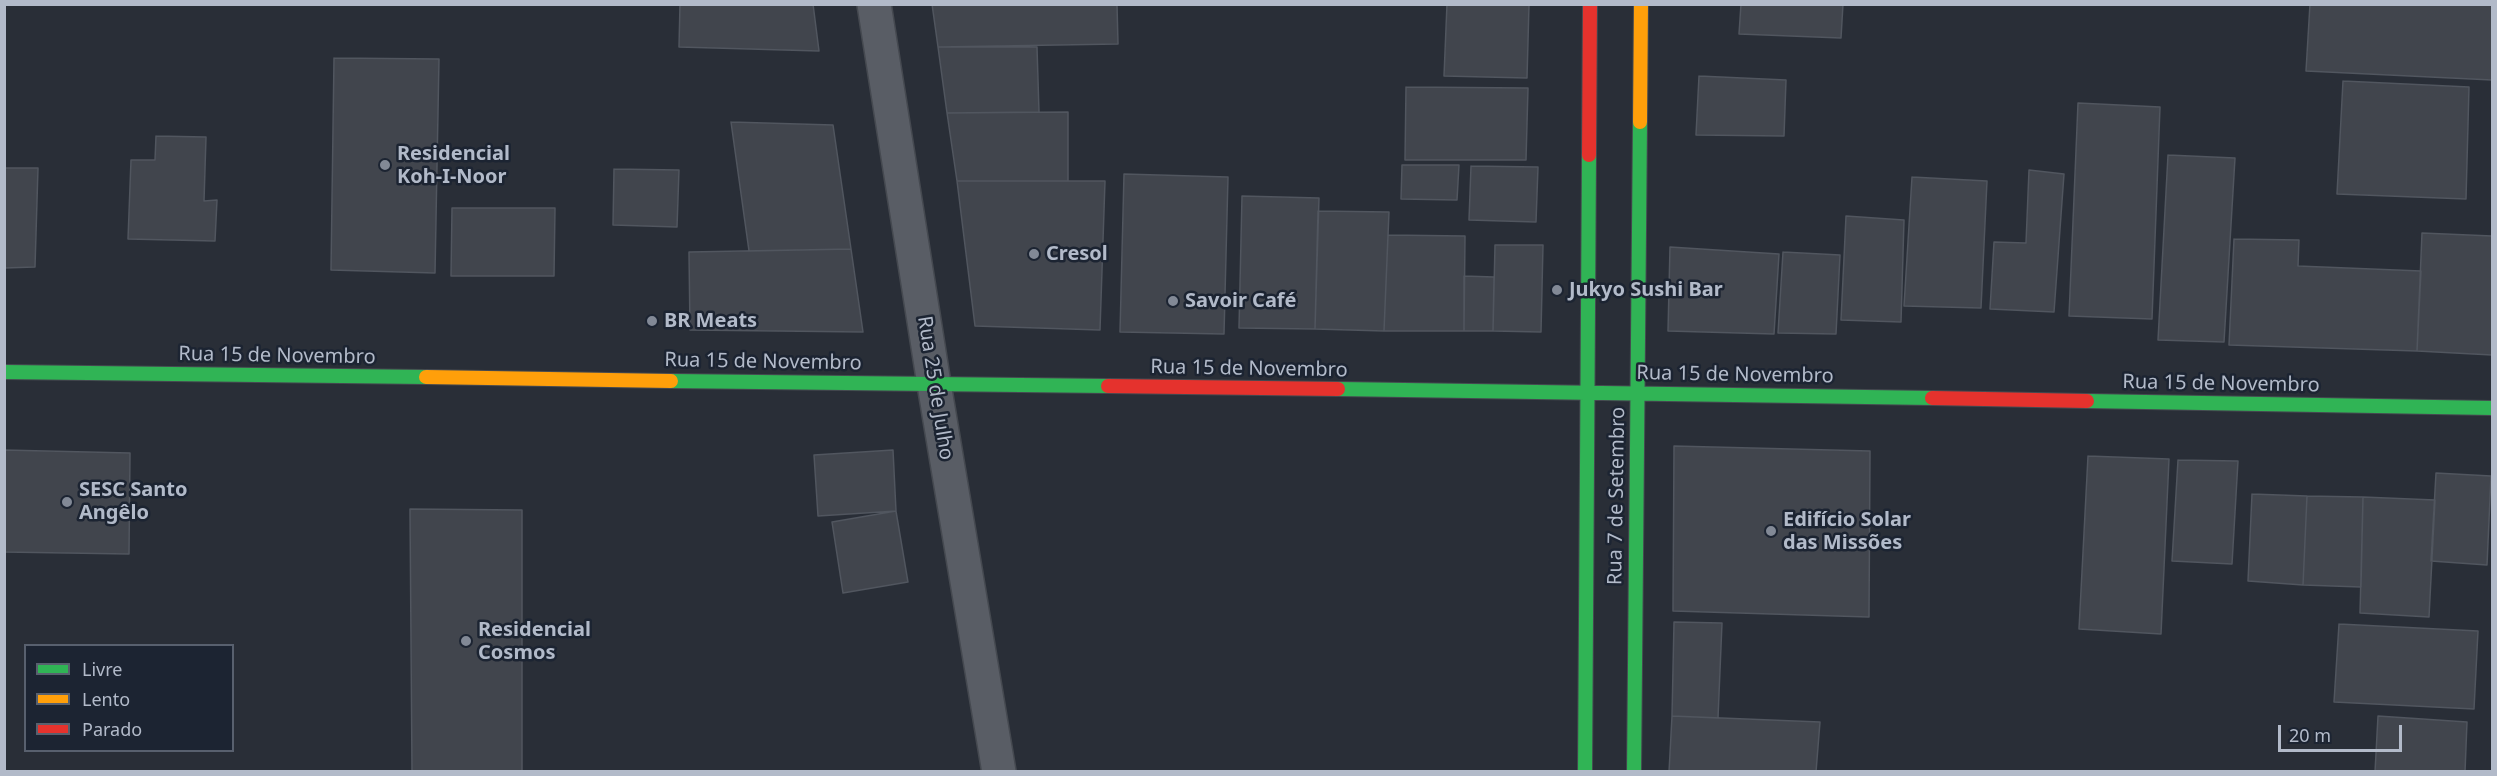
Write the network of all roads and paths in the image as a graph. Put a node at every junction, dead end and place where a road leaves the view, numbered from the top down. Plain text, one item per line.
1 (874, 4) edge
2 (1590, 4) edge
3 (1641, 4) edge
4 (4, 372) edge
5 (934, 384) junction
6 (1588, 393) junction
7 (1638, 393) junction
8 (2493, 408) edge
9 (999, 771) edge
10 (1585, 771) edge
11 (1634, 771) edge

1 - 5 street, Rua 25 de Julho
2 - 6 street, Rua 7 de Setembro
3 - 7 street, Rua 7 de Setembro
4 - 5 street, Rua 15 de Novembro
5 - 6 street, Rua 15 de Novembro
5 - 9 street, Rua 25 de Julho
6 - 7 street, Rua 15 de Novembro
6 - 10 street, Rua 7 de Setembro
7 - 8 street, Rua 15 de Novembro
7 - 11 street, Rua 7 de Setembro

